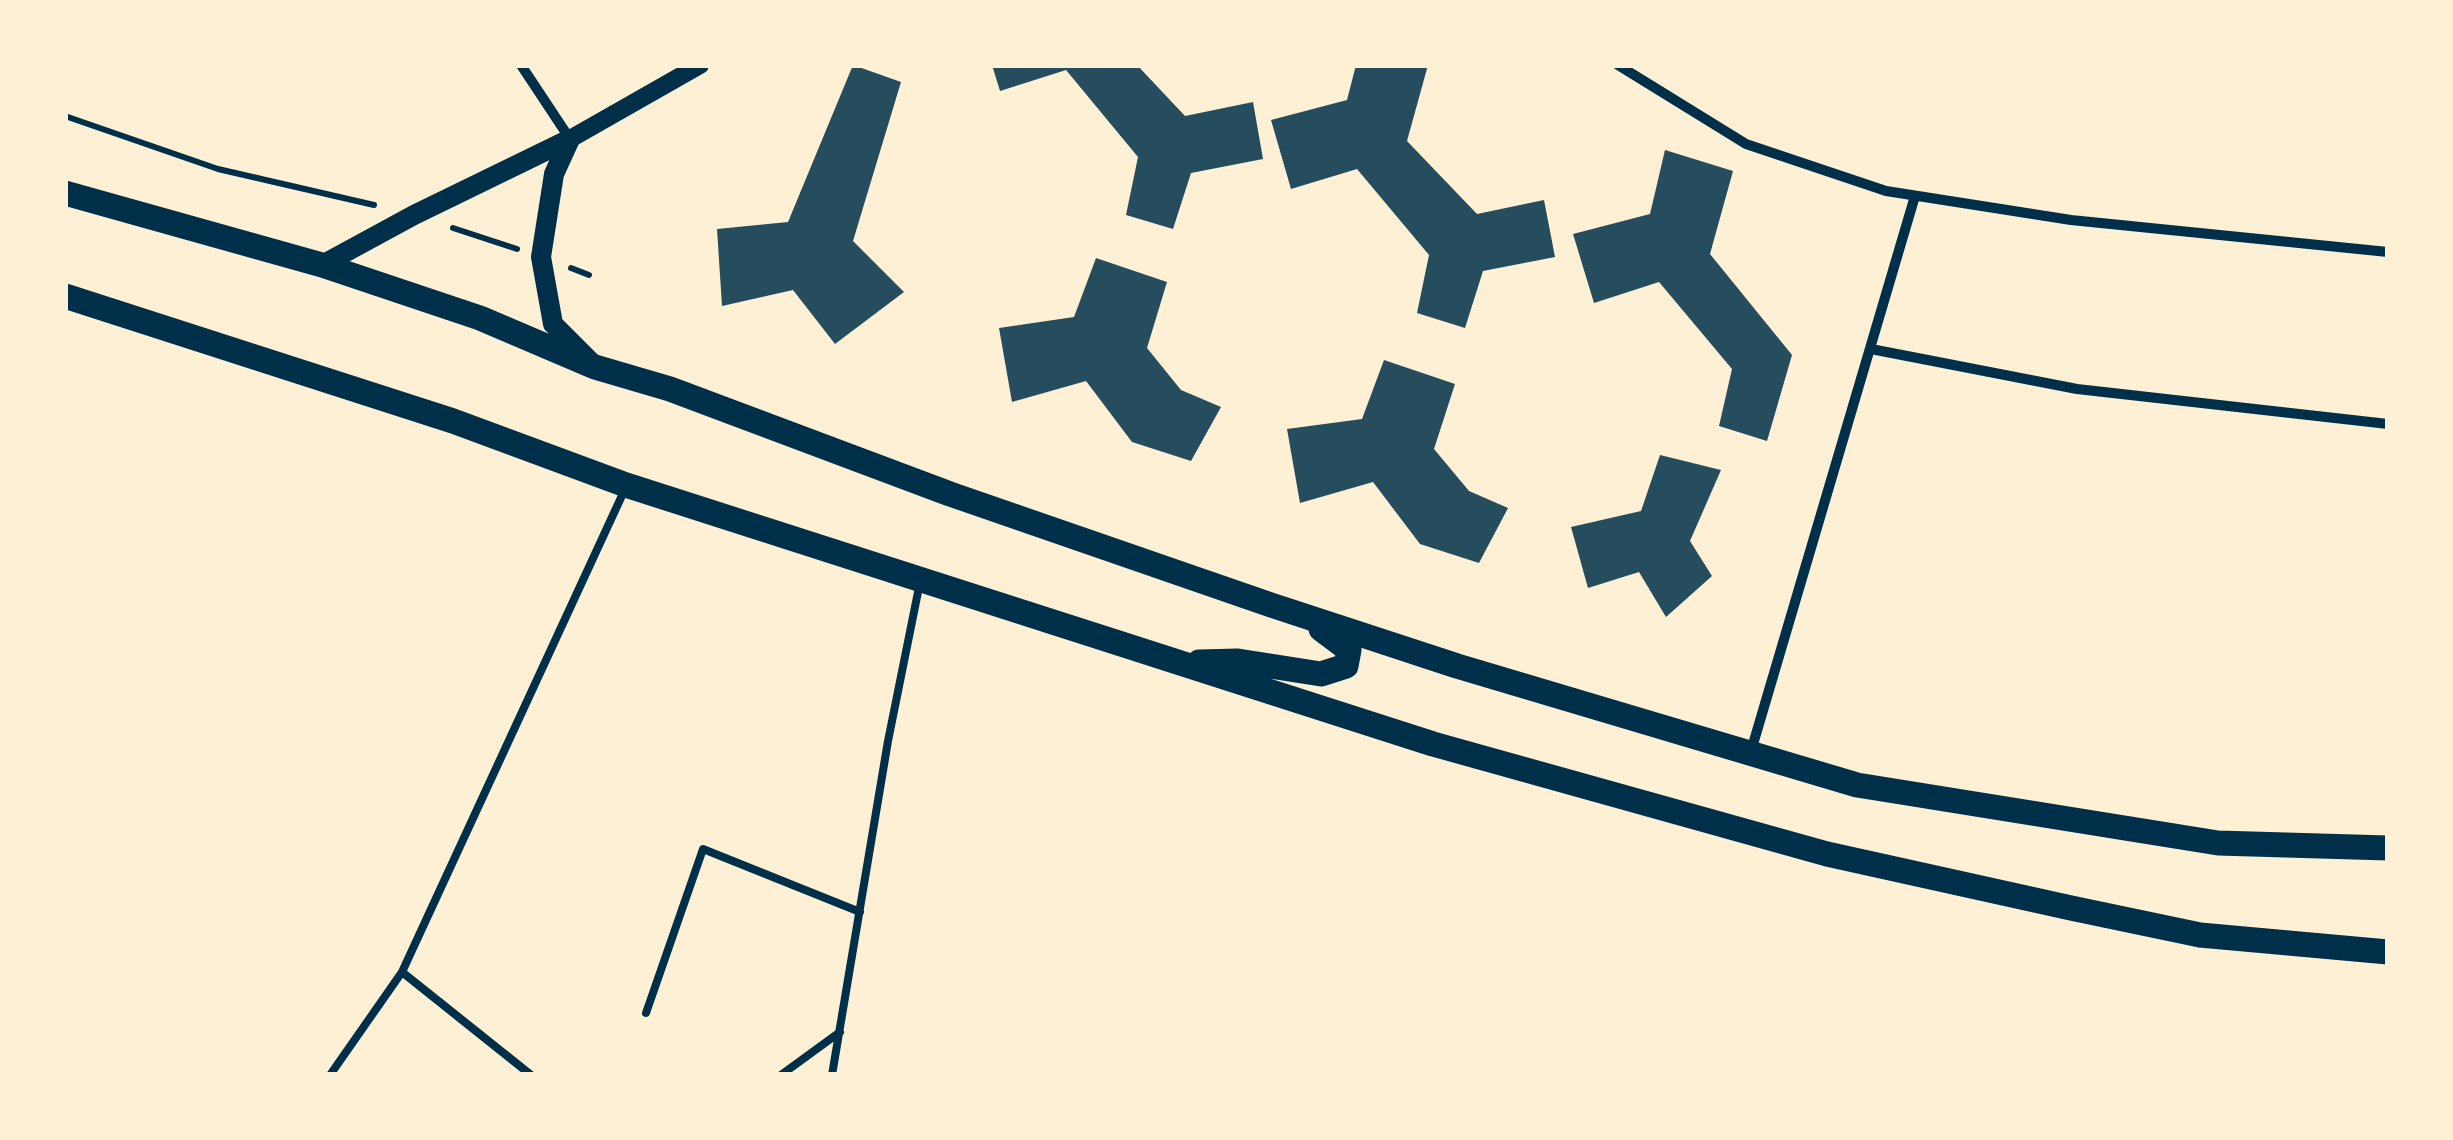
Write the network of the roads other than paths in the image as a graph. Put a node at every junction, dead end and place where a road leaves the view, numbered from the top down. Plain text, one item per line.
1 (521, 65) edge
2 (700, 65) edge
3 (1618, 65) edge
4 (570, 139) junction
5 (65, 193) edge
6 (1915, 196) junction
7 (2388, 252) edge
8 (322, 265) junction
9 (65, 296) edge
10 (1870, 348) junction
11 (595, 367) junction
12 (2388, 424) edge
13 (626, 485) junction
14 (921, 581) junction
15 (1306, 617) junction
16 (1179, 663) junction
17 (1750, 752) junction
18 (2388, 848) edge
19 (860, 912) junction
20 (2388, 952) edge
21 (402, 972) junction
22 (646, 1013) dead end
23 (840, 1032) junction
24 (330, 1075) edge
25 (531, 1075) edge
26 (781, 1075) edge
27 (832, 1075) edge

1 - 4 street
2 - 4 street
3 - 6 street
4 - 8 main road
4 - 11 main road
5 - 8 main road
6 - 7 street
6 - 10 street
8 - 11 main road
9 - 13 main road
10 - 12 street
10 - 17 street
11 - 15 main road
13 - 14 main road
13 - 21 lane
14 - 16 main road
14 - 19 lane
15 - 16 main road
15 - 17 main road
16 - 20 main road
17 - 18 main road
19 - 22 lane
19 - 23 lane
21 - 24 lane
21 - 25 lane
23 - 26 lane
23 - 27 lane

